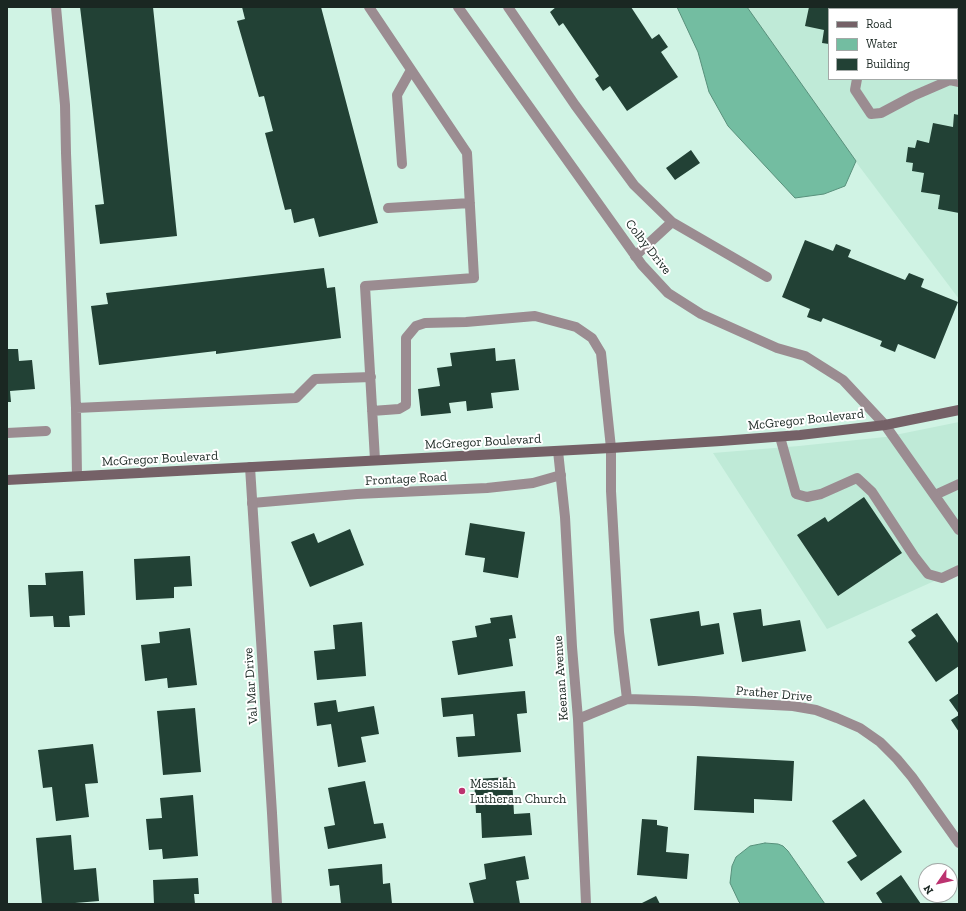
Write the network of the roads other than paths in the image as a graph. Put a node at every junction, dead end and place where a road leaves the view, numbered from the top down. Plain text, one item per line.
1 (56, 7) edge
2 (369, 7) edge
3 (458, 7) edge
4 (508, 7) edge
5 (411, 70) junction
6 (857, 80) edge
7 (950, 80) edge
8 (402, 164) dead end
9 (470, 203) junction
10 (388, 208) dead end
11 (672, 222) junction
12 (635, 256) junction
13 (768, 277) dead end
14 (371, 377) junction
15 (76, 408) junction
16 (959, 410) edge
17 (372, 411) junction
18 (885, 425) junction
19 (46, 431) dead end
20 (7, 433) edge
21 (780, 437) junction
22 (611, 448) junction
23 (558, 451) junction
24 (375, 460) junction
25 (250, 467) junction
26 (560, 475) junction
27 (77, 476) junction
28 (7, 480) edge
29 (959, 484) edge
30 (935, 495) junction
31 (252, 503) junction
32 (959, 530) edge
33 (959, 570) edge
34 (627, 699) junction
35 (578, 719) junction
36 (959, 843) edge
37 (277, 904) edge
38 (586, 904) edge

1 - 15 street
2 - 5 street
3 - 12 street, Colby Drive
4 - 11 street
5 - 8 street
5 - 9 street
6 - 7 street
9 - 10 street
9 - 14 street
11 - 12 street
11 - 13 street
12 - 18 street, Colby Drive
14 - 15 street
14 - 17 street
15 - 27 street
16 - 18 main road, McGregor Boulevard
17 - 22 street
17 - 24 street
18 - 21 main road, McGregor Boulevard
18 - 30 street, Colby Drive
19 - 20 street
21 - 22 main road, McGregor Boulevard
21 - 33 street
22 - 23 main road, McGregor Boulevard
22 - 34 street
23 - 24 main road, McGregor Boulevard
23 - 26 street, Keenan Avenue
24 - 25 main road, McGregor Boulevard
25 - 27 main road, McGregor Boulevard
25 - 31 street, Val Mar Drive
26 - 31 street, Frontage Road
26 - 35 street, Keenan Avenue
27 - 28 main road, McGregor Boulevard
29 - 30 street
30 - 32 street, Colby Drive
31 - 37 street, Val Mar Drive
34 - 35 street, Prather Drive
34 - 36 street, Prather Drive
35 - 38 street, Keenan Avenue

